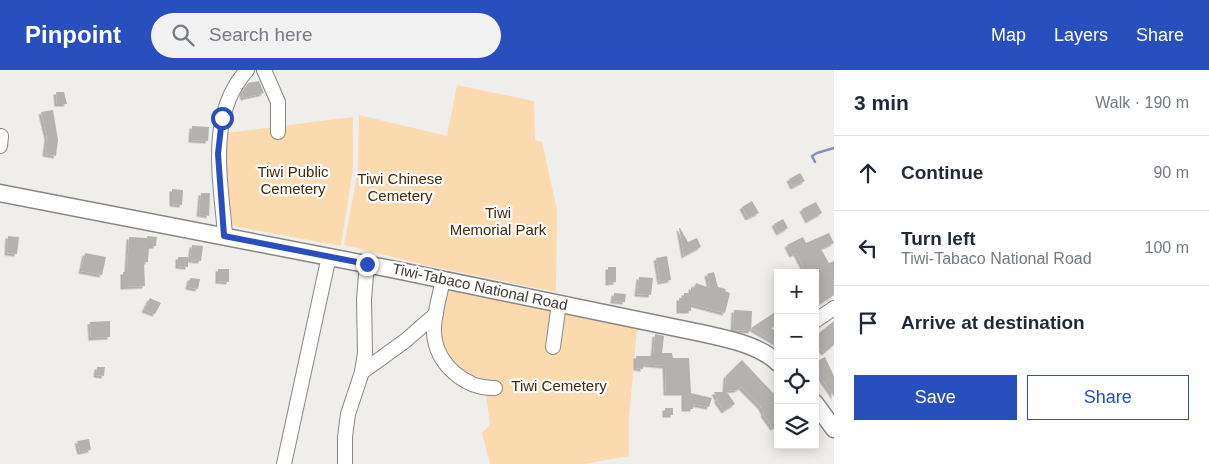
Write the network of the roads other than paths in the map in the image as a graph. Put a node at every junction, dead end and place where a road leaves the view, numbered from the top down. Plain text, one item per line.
1 (247, 70) edge
2 (264, 70) edge
3 (278, 132) dead end
4 (1, 136) edge
5 (0, 146) edge
6 (0, 193) edge
7 (224, 236) junction
8 (329, 256) junction
9 (367, 264) junction
10 (443, 280) junction
11 (559, 303) junction
12 (834, 308) edge
13 (436, 314) junction
14 (819, 318) edge
15 (553, 347) dead end
16 (774, 357) edge
17 (362, 372) junction
18 (495, 388) dead end
19 (816, 404) edge
20 (834, 430) edge
21 (284, 464) edge
22 (345, 464) edge

1 - 7 street
2 - 3 street
4 - 5 street
6 - 7 main road, Tiwi-Tabaco National Road
7 - 8 main road, Tiwi-Tabaco National Road
8 - 9 main road, Tiwi-Tabaco National Road
8 - 21 street
9 - 10 main road, Tiwi-Tabaco National Road
9 - 17 street
10 - 11 main road, Tiwi-Tabaco National Road
10 - 13 street
11 - 15 street
11 - 16 main road, Tiwi-Tabaco National Road
12 - 14 street
13 - 17 street
13 - 18 street
17 - 22 street
19 - 20 main road

